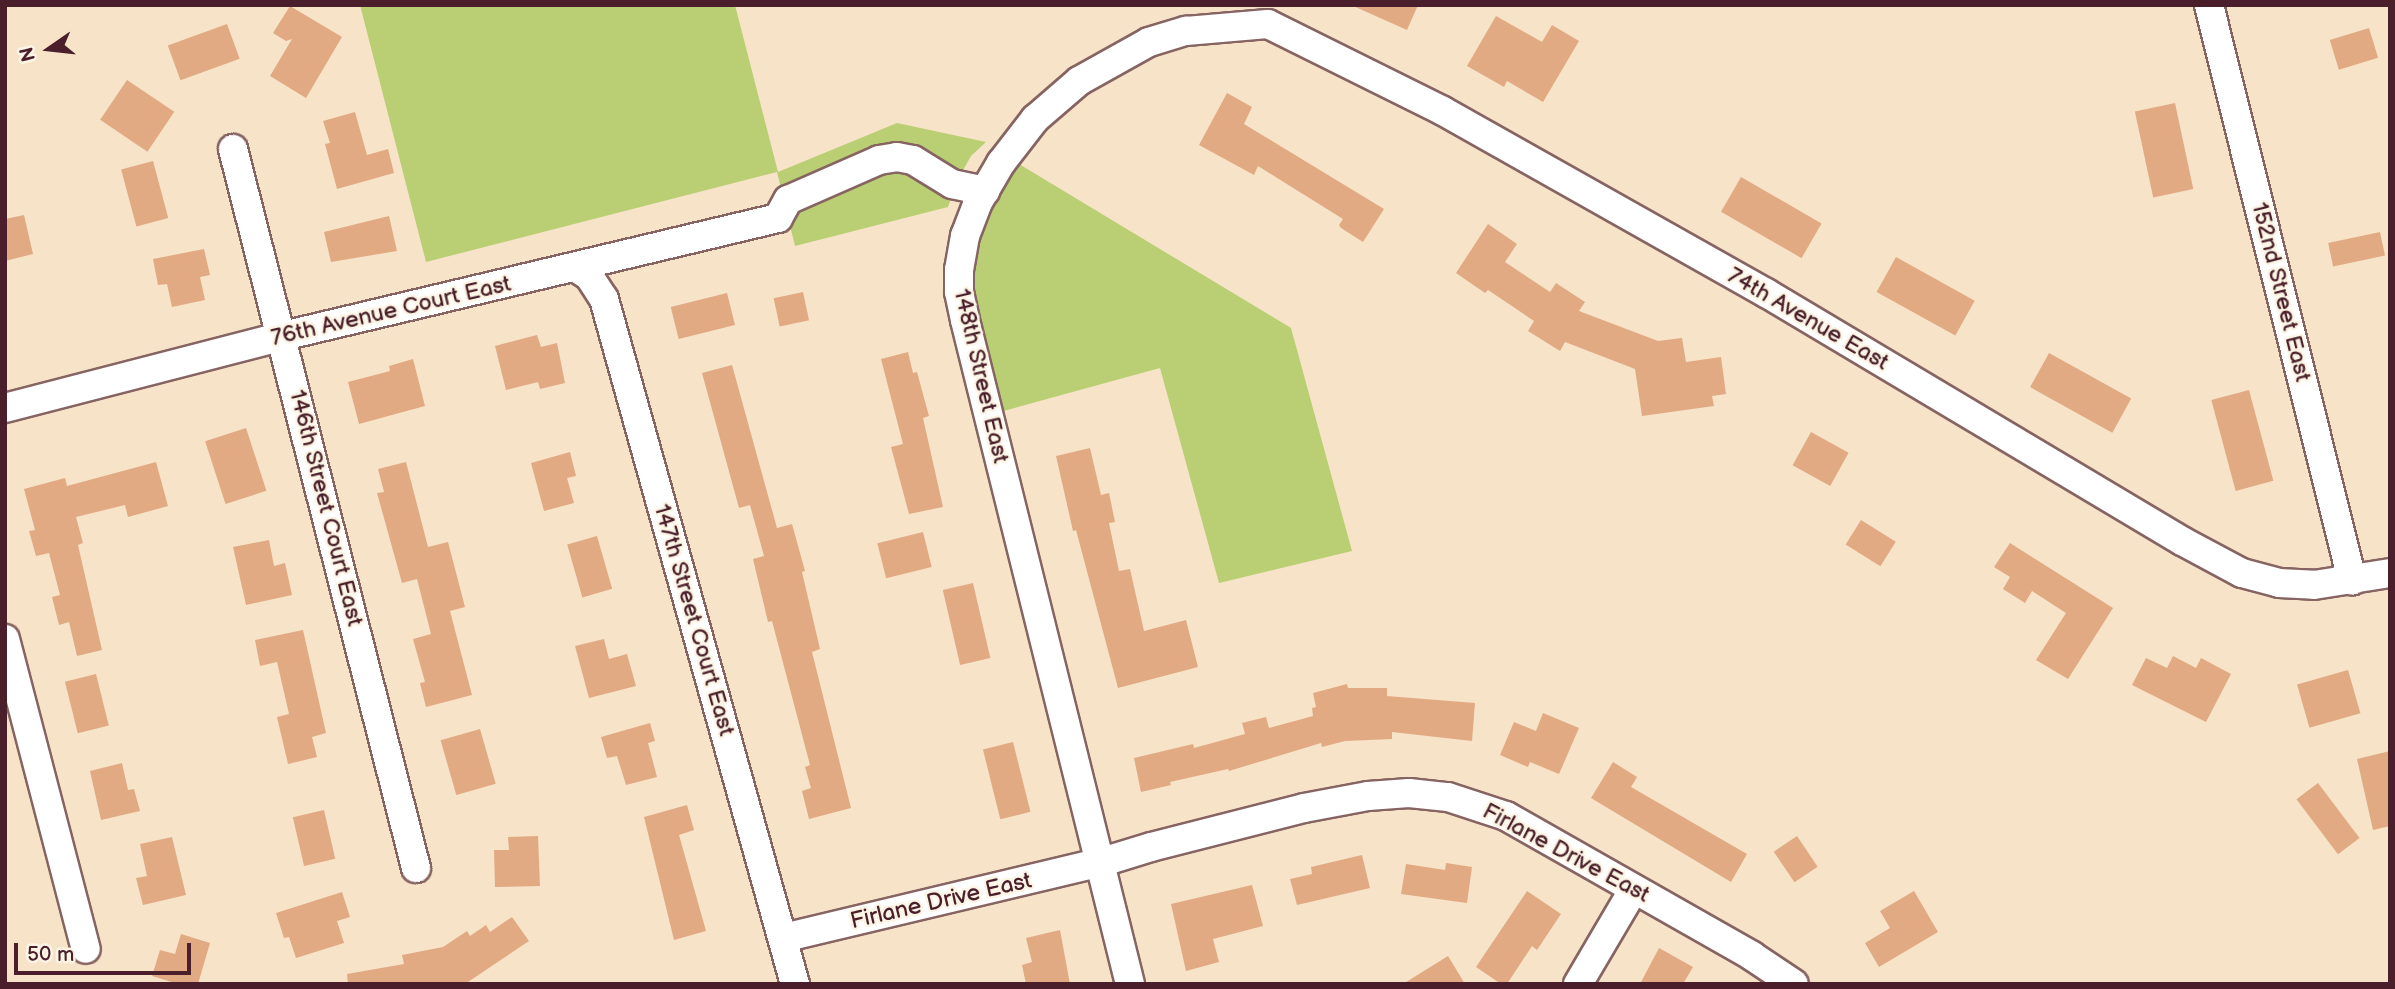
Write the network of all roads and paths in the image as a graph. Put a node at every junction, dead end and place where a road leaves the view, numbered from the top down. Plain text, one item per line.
1 (2208, 5) edge
2 (1231, 25) joint
3 (233, 149) dead end
4 (985, 191) junction
5 (575, 267) junction
6 (283, 336) junction
7 (5, 408) edge
8 (2390, 573) edge
9 (2352, 580) junction
10 (5, 639) edge
11 (1107, 861) junction
12 (416, 868) dead end
13 (1634, 889) junction
14 (783, 938) junction
15 (86, 949) dead end
16 (795, 984) edge
17 (1130, 984) edge
18 (1578, 984) edge
19 (1794, 984) edge

1 - 9 street, 152nd Street East
2 - 4 street, 148th Street East
2 - 9 street, 74th Avenue East
3 - 6 street, 146th Street Court East
4 - 5 street, 76th Avenue Court East
4 - 11 street, 148th Street East
5 - 6 street, 76th Avenue Court East
5 - 14 street, 147th Street Court East
6 - 7 street, 76th Avenue Court East
6 - 12 street, 146th Street Court East
8 - 9 street, 74th Avenue East
10 - 15 street
11 - 13 street, Firlane Drive East
11 - 14 street, Firlane Drive East
11 - 17 street, 148th Street East
13 - 18 street
13 - 19 street, Firlane Drive East
14 - 16 street, 147th Street Court East

